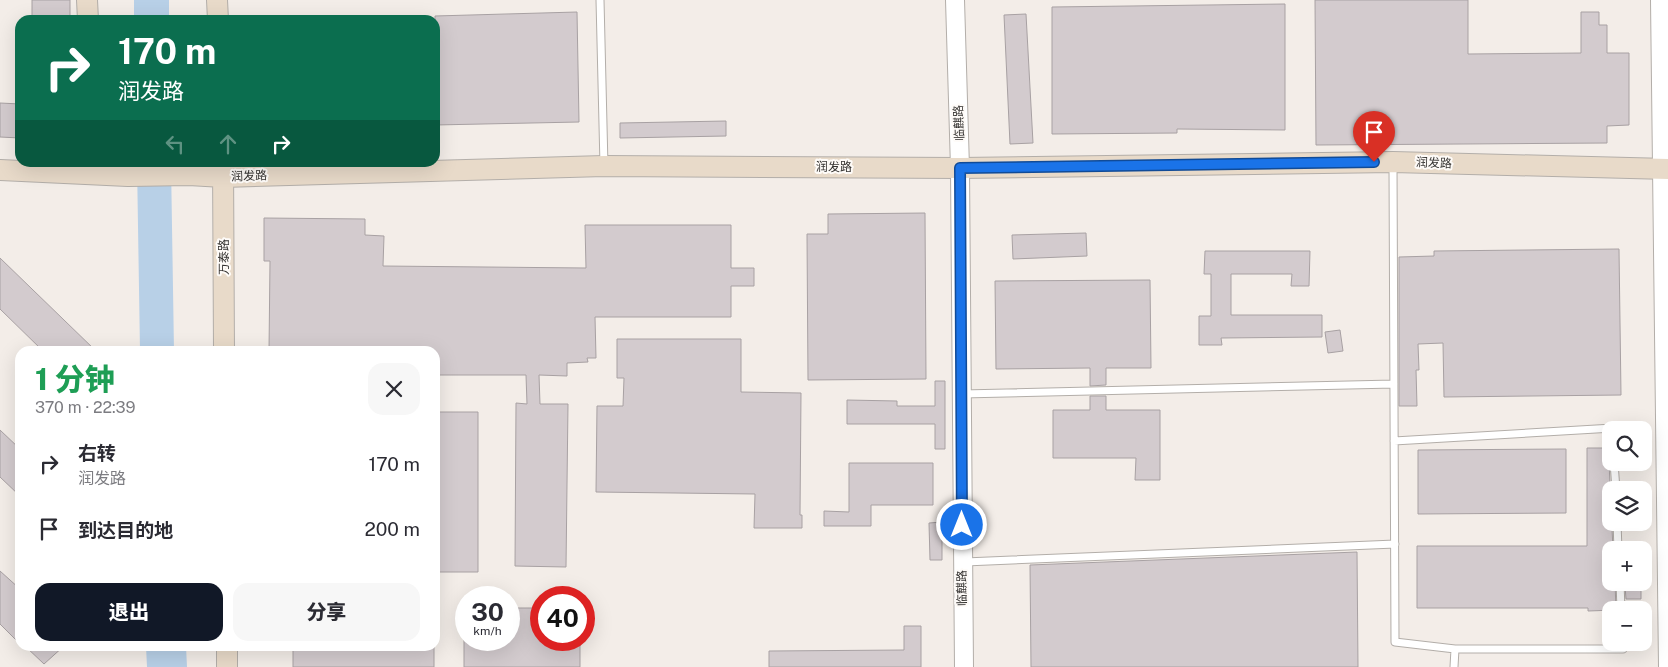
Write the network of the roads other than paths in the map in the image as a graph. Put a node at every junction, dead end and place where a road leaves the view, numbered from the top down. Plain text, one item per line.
1 (87, 0) edge
2 (217, 0) edge
3 (600, 0) edge
4 (955, 0) edge
5 (1660, 0) edge
6 (88, 15) edge
7 (218, 15) edge
8 (1393, 162) junction
9 (604, 166) junction
10 (91, 168) edge
11 (960, 168) junction
12 (1665, 169) edge
13 (0, 170) edge
14 (223, 170) edge
15 (224, 346) edge
16 (1394, 384) junction
17 (961, 394) junction
18 (1602, 429) edge
19 (1394, 441) junction
20 (1395, 544) junction
21 (962, 562) junction
22 (1455, 649) junction
23 (1602, 649) edge
24 (227, 651) edge
25 (227, 667) edge
26 (964, 667) edge
27 (1454, 667) edge
28 (1668, 667) edge

1 - 6 main road
2 - 7 main road
3 - 9 lane
4 - 11 street, 临麒路
5 - 12 street
8 - 11 main road, 润发路
8 - 12 main road, 润发路
8 - 16 lane
9 - 11 main road, 润发路
9 - 14 main road, 润发路
10 - 13 main road, 润发路
10 - 14 main road, 润发路
11 - 17 street, 临麒路
12 - 28 street
14 - 15 main road, 万泰路
16 - 17 lane
16 - 19 lane
17 - 21 street, 临麒路
18 - 19 lane
19 - 20 lane
20 - 21 lane
20 - 22 lane
21 - 26 street, 临麒路
22 - 23 lane
22 - 27 lane
24 - 25 main road

